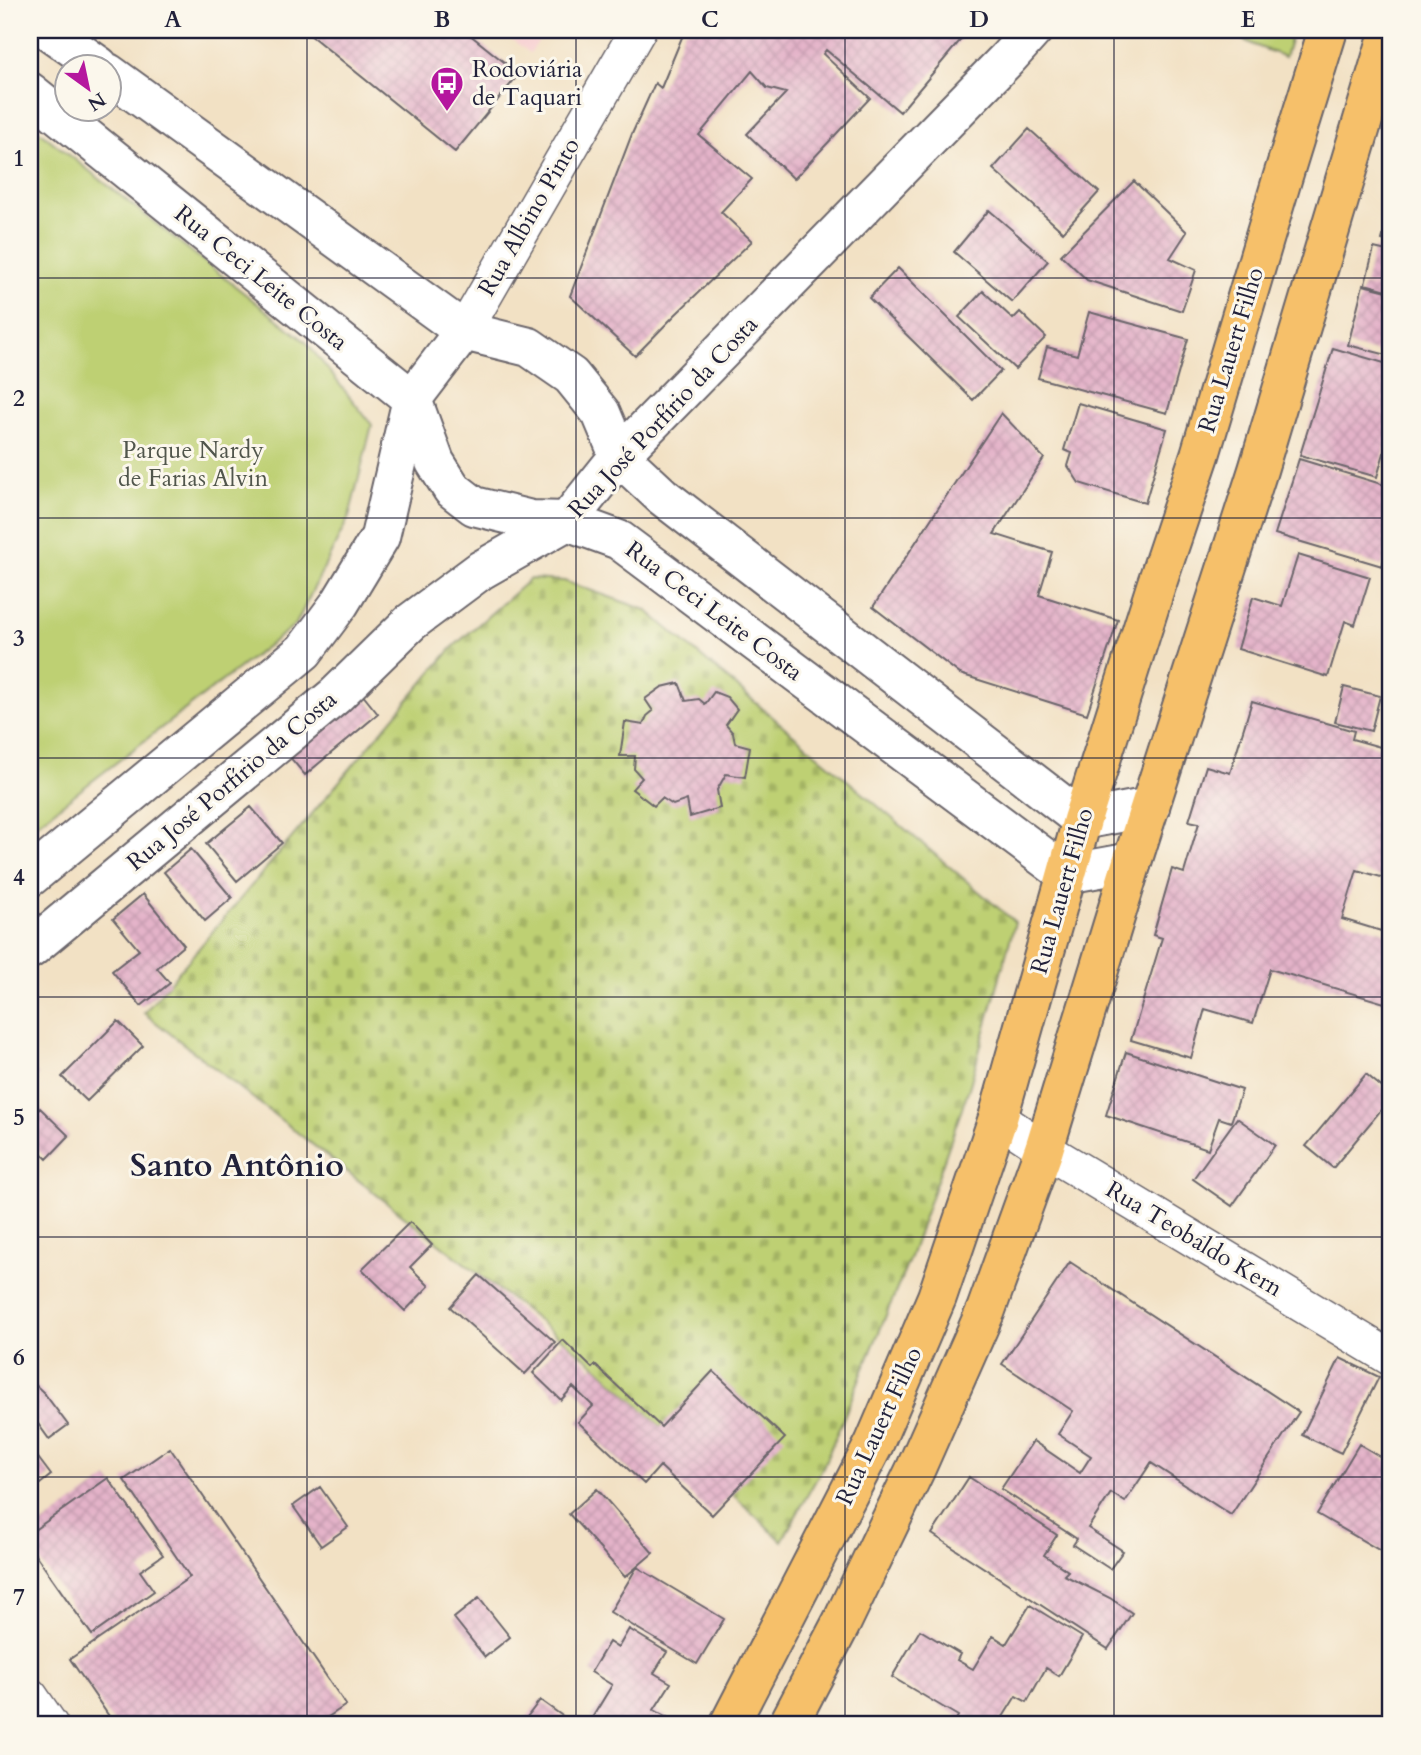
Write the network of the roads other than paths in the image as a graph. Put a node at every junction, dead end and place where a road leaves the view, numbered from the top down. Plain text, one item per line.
1 (48, 30) edge
2 (638, 30) edge
3 (1033, 30) edge
4 (1328, 30) edge
5 (1390, 30) edge
6 (79, 52) edge
7 (122, 84) edge
8 (30, 92) edge
9 (464, 331) junction
10 (412, 399) junction
11 (619, 456) junction
12 (567, 522) junction
13 (1156, 586) junction
14 (1213, 609) junction
15 (1150, 807) junction
16 (1082, 820) junction
17 (1132, 862) junction
18 (1066, 874) junction
19 (30, 877) edge
20 (30, 949) edge
21 (998, 1118) junction
22 (1044, 1149) junction
23 (1391, 1358) edge
24 (30, 1696) edge
25 (50, 1725) edge
26 (729, 1725) edge
27 (788, 1725) edge

1 - 6 street
2 - 9 street, Rua Albino Pinto
3 - 11 street, Rua José Porfírio da Costa
4 - 13 main road, Rua Lauert Filho
5 - 14 main road, Rua Lauert Filho
7 - 9 street
8 - 10 street, Rua Ceci Leite Costa
9 - 10 street, Rua Albino Pinto
9 - 11 street
10 - 12 street, Rua Ceci Leite Costa
10 - 19 street
11 - 12 street, Rua José Porfírio da Costa
11 - 16 street
12 - 18 street, Rua Ceci Leite Costa
12 - 20 street, Rua José Porfírio da Costa
13 - 14 main road
13 - 16 main road, Rua Lauert Filho
14 - 15 main road, Rua Lauert Filho
15 - 16 street
15 - 17 main road, Rua Lauert Filho
16 - 18 main road, Rua Lauert Filho
17 - 18 street
17 - 22 main road, Rua Lauert Filho
18 - 21 main road, Rua Lauert Filho
21 - 22 street, Rua Teobaldo Kern
21 - 26 main road, Rua Lauert Filho
22 - 23 street, Rua Teobaldo Kern
22 - 27 main road, Rua Lauert Filho
24 - 25 street

